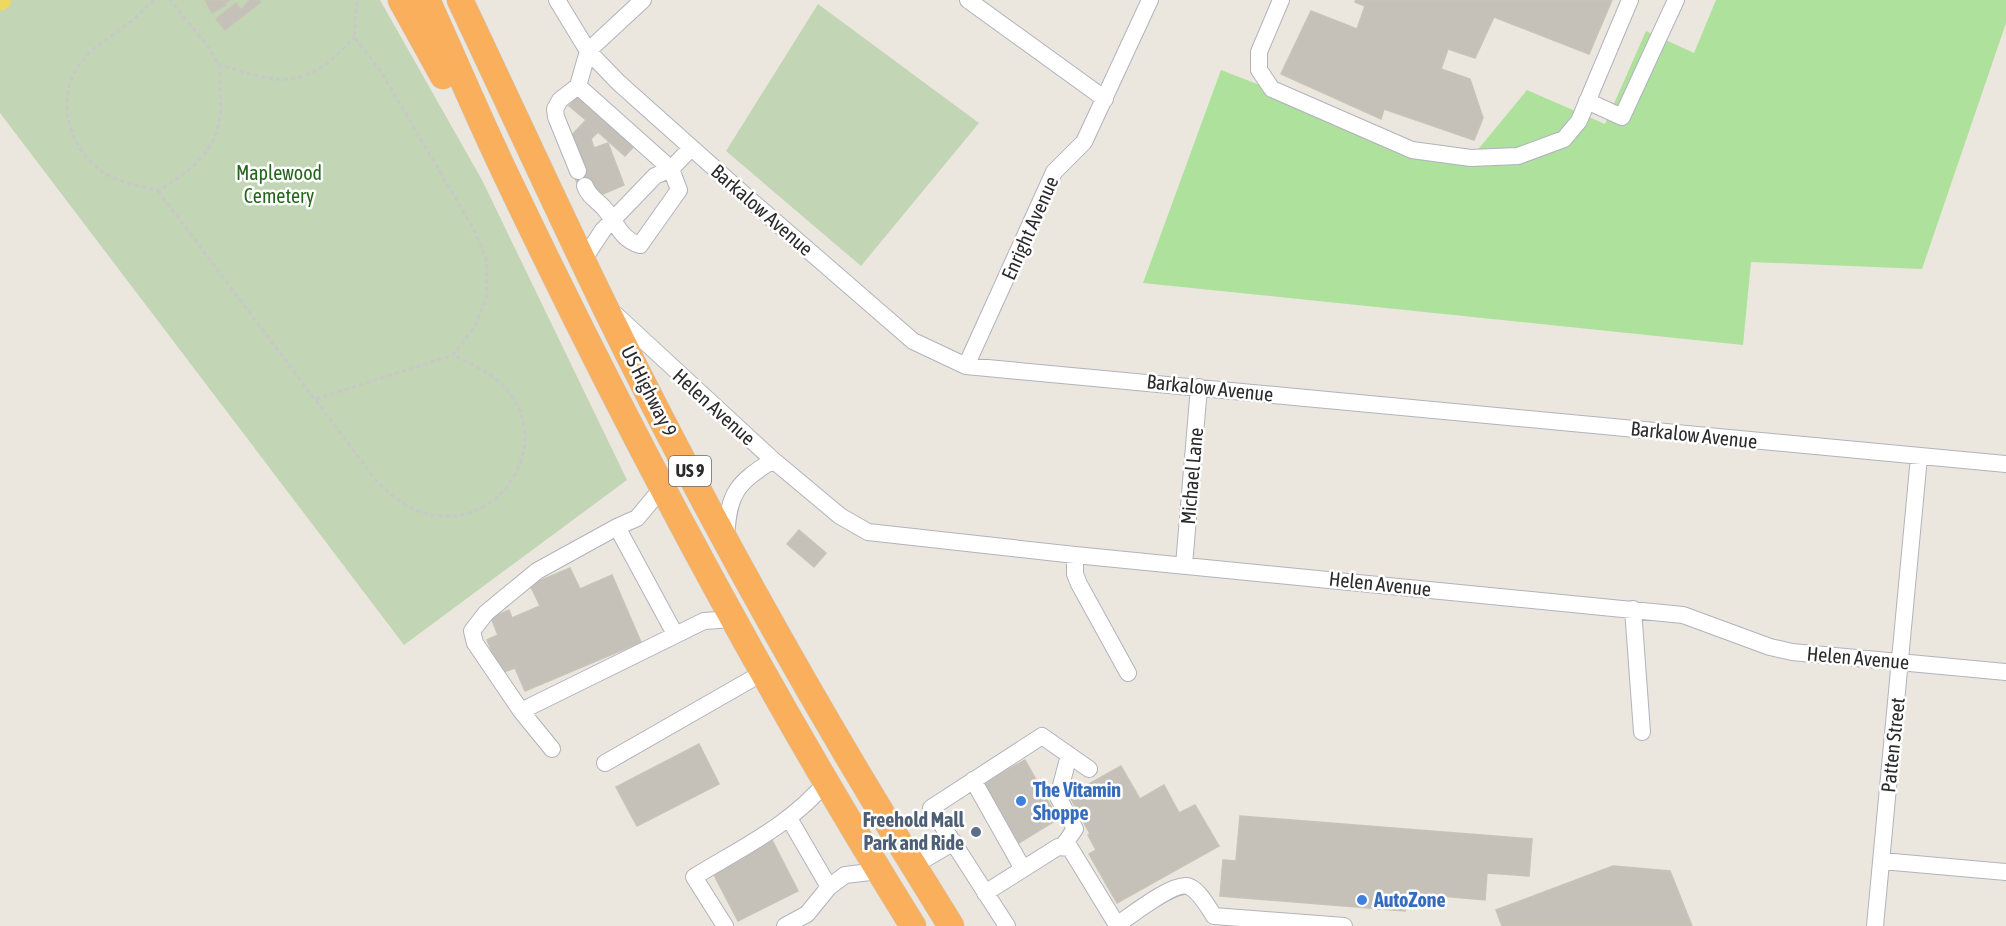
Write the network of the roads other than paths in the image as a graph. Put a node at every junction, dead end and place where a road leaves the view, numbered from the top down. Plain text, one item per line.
1 (401, 0) edge
2 (427, 0) edge
3 (460, 0) edge
4 (557, 0) edge
5 (643, 0) edge
6 (968, 0) edge
7 (1150, 0) edge
8 (1281, 0) edge
9 (1630, 0) edge
10 (1676, 0) edge
11 (588, 51) junction
12 (578, 86) junction
13 (1105, 99) junction
14 (1587, 101) junction
15 (691, 148) junction
16 (671, 169) junction
17 (507, 178) junction
18 (612, 221) junction
19 (584, 258) junction
20 (603, 303) junction
21 (966, 366) junction
22 (1199, 387) junction
23 (1919, 457) junction
24 (773, 460) junction
25 (2006, 464) edge
26 (663, 487) junction
27 (617, 527) junction
28 (726, 537) junction
29 (1076, 555) junction
30 (1184, 565) junction
31 (1633, 609) junction
32 (734, 619) junction
33 (675, 634) junction
34 (1901, 662) junction
35 (764, 672) junction
36 (2006, 672) edge
37 (1128, 673) dead end
38 (521, 711) junction
39 (1641, 732) dead end
40 (552, 749) dead end
41 (1069, 755) junction
42 (605, 763) dead end
43 (1089, 770) dead end
44 (973, 780) junction
45 (827, 782) junction
46 (790, 820) junction
47 (954, 842) junction
48 (1063, 846) junction
49 (1882, 861) junction
50 (913, 866) junction
51 (1023, 869) junction
52 (879, 871) junction
53 (2006, 872) edge
54 (829, 887) junction
55 (985, 893) junction
56 (725, 926) edge
57 (784, 926) edge
58 (913, 926) edge
59 (951, 926) edge
60 (1006, 926) edge
61 (1344, 926) edge
62 (1875, 926) edge

1 - 17 highway
2 - 17 highway, US Highway 9 / US 9
3 - 19 highway, US Highway 9 / US 9
4 - 11 street, Barkalow Avenue
5 - 11 street
6 - 13 street
7 - 13 street, Enright Avenue
8 - 14 street
9 - 14 street
10 - 14 street
11 - 12 street
11 - 15 street, Barkalow Avenue
12 - 16 street
12 - 18 street
13 - 21 street, Enright Avenue
15 - 16 street
15 - 21 street, Barkalow Avenue
16 - 18 street
16 - 18 street
17 - 26 highway, US Highway 9 / US 9
18 - 19 street
19 - 20 highway, US Highway 9 / US 9
20 - 24 street, Helen Avenue
20 - 28 highway, US Highway 9 / US 9
21 - 22 street, Barkalow Avenue
22 - 23 street, Barkalow Avenue
22 - 30 street, Michael Lane
23 - 25 street, Barkalow Avenue
23 - 34 street, Patten Street
24 - 28 street, Helen Avenue
24 - 29 street, Helen Avenue
26 - 27 street
26 - 32 highway, US Highway 9 / US 9
27 - 33 street
27 - 38 street
28 - 50 highway, US Highway 9 / US 9
29 - 30 street, Helen Avenue
29 - 37 street
30 - 31 street, Helen Avenue
31 - 34 street, Helen Avenue
31 - 39 street
32 - 33 street
32 - 35 highway, US Highway 9 / US 9
33 - 38 street
34 - 36 street, Helen Avenue
34 - 49 street, Patten Street
35 - 42 street
35 - 45 highway, US Highway 9 / US 9
38 - 40 street
41 - 43 street
41 - 44 street
41 - 48 street
44 - 47 street
44 - 51 street
45 - 46 street
45 - 52 highway, US Highway 9 / US 9
46 - 54 street
46 - 56 street
47 - 50 street
47 - 55 street
48 - 51 street
48 - 61 street
49 - 53 street
49 - 62 street, Patten Street
50 - 59 highway, US Highway 9 / US 9
51 - 55 street
52 - 54 street
52 - 58 highway, US Highway 9 / US 9
54 - 57 street
55 - 60 street

